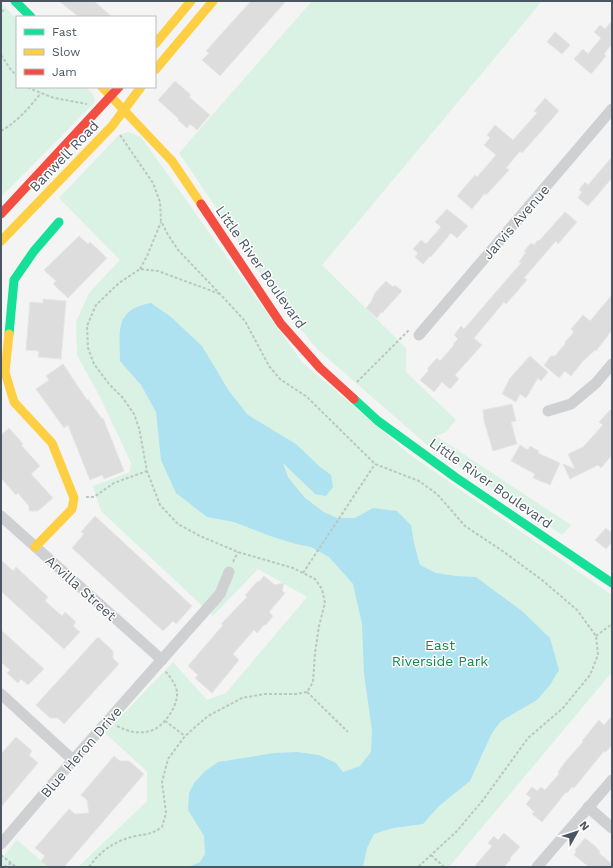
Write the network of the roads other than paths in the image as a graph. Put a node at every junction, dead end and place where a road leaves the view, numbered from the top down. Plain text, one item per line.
1 (15, 1) edge
2 (191, 1) edge
3 (213, 1) edge
4 (30, 16) edge
5 (156, 43) edge
6 (156, 69) edge
7 (103, 88) edge
8 (117, 88) edge
9 (140, 88) edge
10 (111, 96) junction
11 (125, 110) junction
12 (612, 110) edge
13 (1, 214) edge
14 (59, 222) dead end
15 (1, 241) edge
16 (419, 335) road end
17 (612, 364) edge
18 (548, 411) dead end
19 (1, 516) edge
20 (35, 547) junction
21 (229, 572) dead end
22 (612, 583) edge
23 (160, 662) junction
24 (1, 694) edge
25 (73, 760) junction
26 (612, 780) edge
27 (588, 807) junction
28 (612, 828) edge
29 (1, 844) edge
30 (537, 867) edge

1 - 4 street
2 - 5 street
3 - 6 street
7 - 10 street, Little River Boulevard
8 - 10 street, Banwell Road
9 - 11 street, Banwell Road
10 - 11 street, Little River Boulevard
10 - 13 street, Banwell Road
11 - 15 street, Banwell Road
11 - 22 street, Little River Boulevard
12 - 16 street, Jarvis Avenue
14 - 20 street
17 - 18 street
19 - 20 street, Arvilla Street
20 - 23 street, Arvilla Street
21 - 23 street, Blue Heron Drive
23 - 25 street, Blue Heron Drive
24 - 25 street
25 - 29 street, Blue Heron Drive
26 - 27 street
27 - 28 street
27 - 30 street

